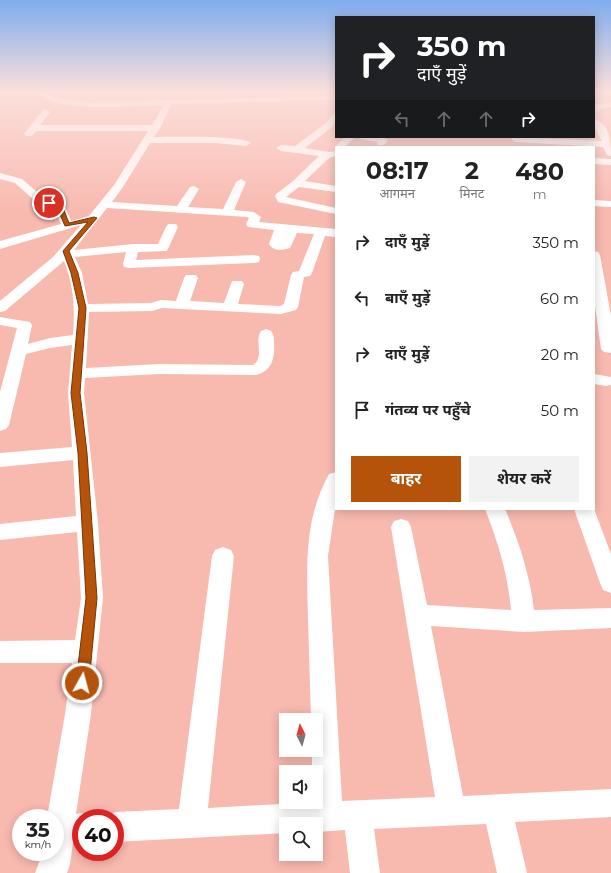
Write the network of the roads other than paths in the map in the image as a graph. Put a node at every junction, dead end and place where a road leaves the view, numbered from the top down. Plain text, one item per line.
1 (153, 133) edge
2 (319, 133) edge
3 (603, 133) edge
4 (349, 138) edge
5 (370, 138) edge
6 (532, 138) edge
7 (516, 139) dead end
8 (570, 139) edge
9 (149, 140) junction
10 (246, 143) dead end
11 (380, 143) dead end
12 (607, 144) junction
13 (341, 146) edge
14 (281, 148) dead end
15 (297, 149) junction
16 (332, 154) edge
17 (611, 156) edge
18 (595, 161) edge
19 (611, 162) edge
20 (0, 176) edge
21 (241, 182) dead end
22 (297, 183) junction
23 (194, 188) dead end
24 (335, 189) edge
25 (595, 203) edge
26 (611, 204) edge
27 (105, 205) junction
28 (180, 210) junction
29 (335, 211) edge
30 (227, 213) junction
31 (94, 218) junction
32 (67, 225) junction
33 (172, 227) dead end
34 (321, 231) junction
35 (335, 233) edge
36 (0, 245) edge
37 (133, 248) junction
38 (66, 252) junction
39 (254, 259) dead end
40 (595, 272) edge
41 (191, 278) dead end
42 (237, 284) dead end
43 (596, 288) edge
44 (182, 305) junction
45 (0, 308) edge
46 (82, 308) junction
47 (230, 308) junction
48 (0, 321) edge
49 (266, 334) dead end
50 (80, 339) junction
51 (605, 348) edge
52 (18, 351) junction
53 (76, 374) junction
54 (0, 425) edge
55 (82, 453) junction
56 (0, 460) edge
57 (335, 480) edge
58 (495, 510) edge
59 (584, 510) edge
60 (88, 523) junction
61 (401, 527) dead end
62 (0, 532) edge
63 (223, 556) dead end
64 (611, 583) edge
65 (416, 615) junction
66 (611, 618) edge
67 (524, 621) junction
68 (86, 651) junction
69 (0, 652) edge
70 (611, 803) edge
71 (497, 809) junction
72 (452, 811) junction
73 (358, 815) junction
74 (328, 816) junction
75 (192, 823) junction
76 (124, 827) edge
77 (71, 829) edge
78 (54, 870) edge
79 (365, 873) edge
80 (512, 873) edge

1 - 9 street
2 - 15 street
3 - 12 street
4 - 13 street
5 - 11 street
6 - 7 street
6 - 8 street
8 - 12 street
9 - 10 street
9 - 27 street
12 - 17 street
14 - 15 street
15 - 16 street
16 - 22 street
18 - 19 street
20 - 32 street
21 - 30 street
22 - 24 street
22 - 29 street
23 - 28 street
25 - 26 street
27 - 28 street
27 - 31 street
28 - 30 street
30 - 34 street
31 - 32 street
31 - 38 street
32 - 36 street
33 - 37 street
34 - 35 street
34 - 47 street
37 - 38 street
37 - 39 street
38 - 45 street
38 - 46 street
40 - 43 street
41 - 44 street
42 - 47 street
43 - 51 street
44 - 46 street
44 - 47 street
46 - 50 street
48 - 52 street
49 - 53 street
50 - 52 street
50 - 53 street
52 - 54 street
53 - 55 street
55 - 56 street
55 - 60 street
57 - 74 street
58 - 67 street
59 - 64 street
60 - 62 street
60 - 68 street
61 - 65 street
63 - 75 street
65 - 67 street
65 - 72 street
66 - 67 street
68 - 69 street
68 - 77 street
70 - 71 street
71 - 72 street
71 - 80 street
72 - 73 street
73 - 74 street
73 - 79 street
74 - 75 street
75 - 76 street
77 - 78 street

